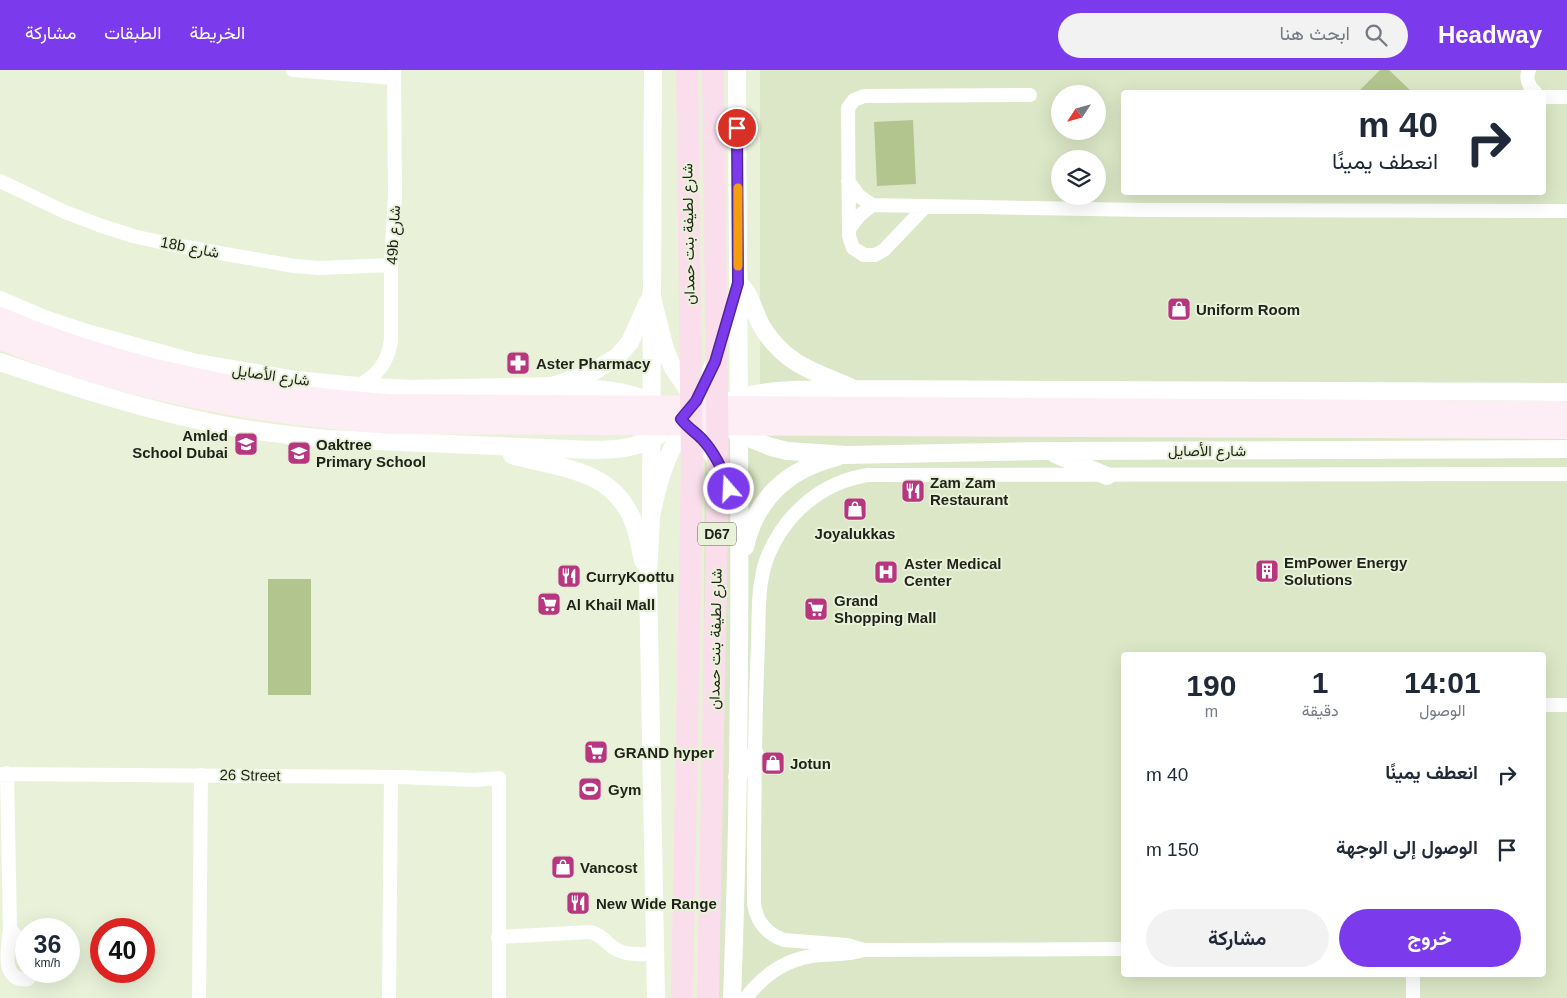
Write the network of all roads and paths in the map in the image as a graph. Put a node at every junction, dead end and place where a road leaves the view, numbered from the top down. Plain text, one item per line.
1 (293, 70) edge
2 (653, 70) edge
3 (687, 70) edge
4 (714, 70) edge
5 (737, 70) edge
6 (1529, 70) edge
7 (394, 74) edge
8 (1533, 90) edge
9 (1030, 95) dead end
10 (1546, 97) edge
11 (1567, 97) edge
12 (0, 181) edge
13 (848, 181) junction
14 (872, 205) junction
15 (925, 207) junction
16 (1567, 211) edge
17 (849, 229) junction
18 (392, 265) junction
19 (738, 283) junction
20 (651, 294) junction
21 (0, 300) edge
22 (0, 317) edge
23 (0, 339) edge
24 (0, 362) edge
25 (357, 386) junction
26 (552, 386) junction
27 (855, 389) junction
28 (1567, 392) edge
29 (740, 397) junction
30 (652, 402) junction
31 (702, 406) junction
32 (1567, 411) edge
33 (684, 422) junction
34 (1567, 429) edge
35 (739, 434) junction
36 (651, 440) junction
37 (496, 447) junction
38 (1567, 449) edge
39 (1047, 450) junction
40 (847, 455) junction
41 (1567, 474) edge
42 (1107, 476) junction
43 (651, 516) junction
44 (739, 569) junction
45 (648, 578) junction
46 (1546, 705) edge
47 (1567, 706) edge
48 (755, 754) junction
49 (3, 774) edge
50 (201, 775) junction
51 (391, 777) junction
52 (737, 777) junction
53 (4, 834) edge
54 (7, 921) edge
55 (15, 932) edge
56 (498, 936) junction
57 (1121, 949) edge
58 (864, 950) junction
59 (655, 954) junction
60 (1412, 977) edge
61 (15, 978) edge
62 (199, 998) edge
63 (389, 998) edge
64 (499, 998) edge
65 (656, 998) edge
66 (682, 998) edge
67 (708, 998) edge
68 (732, 998) edge
69 (746, 998) edge
70 (1413, 998) edge

1 - 7 street
2 - 20 street
3 - 66 main road, شارع لطيفة بنت حمدان / D67
4 - 67 main road, شارع لطيفة بنت حمدان / D67
5 - 19 street
6 - 8 street
7 - 18 street, 49b شارع
9 - 13 street
10 - 11 street
12 - 18 street, 18b شارع
13 - 14 street
13 - 17 street
14 - 15 street
14 - 17 street
15 - 16 street
15 - 17 street
18 - 25 street, 49b شارع
19 - 27 street
19 - 29 street
19 - 31 street
20 - 26 street
20 - 30 street
20 - 31 street
21 - 25 street, شارع الأصايل
22 - 32 main road
23 - 34 main road
24 - 37 street
25 - 26 street, شارع الأصايل
26 - 30 street
27 - 28 street
27 - 29 street
29 - 31 street
29 - 35 street
30 - 33 street
30 - 36 street
31 - 33 street
31 - 35 street
33 - 36 street
33 - 43 street
33 - 44 street
35 - 40 street
35 - 44 street
36 - 37 street
36 - 43 street
37 - 45 street
38 - 39 street, شارع الأصايل
39 - 40 street, شارع الأصايل
39 - 42 street
40 - 44 street
41 - 42 street
42 - 48 street
43 - 45 street
44 - 52 street
45 - 59 street
46 - 47 street
48 - 52 street
48 - 58 street
49 - 50 street, 26 Street
49 - 53 street
50 - 51 street, 26 Street
50 - 62 street
51 - 56 street, 26 Street
51 - 63 street
52 - 68 street
53 - 54 street
54 - 55 street
54 - 61 street
56 - 59 street
56 - 64 street
57 - 58 street
58 - 69 street
59 - 65 street
60 - 70 street

